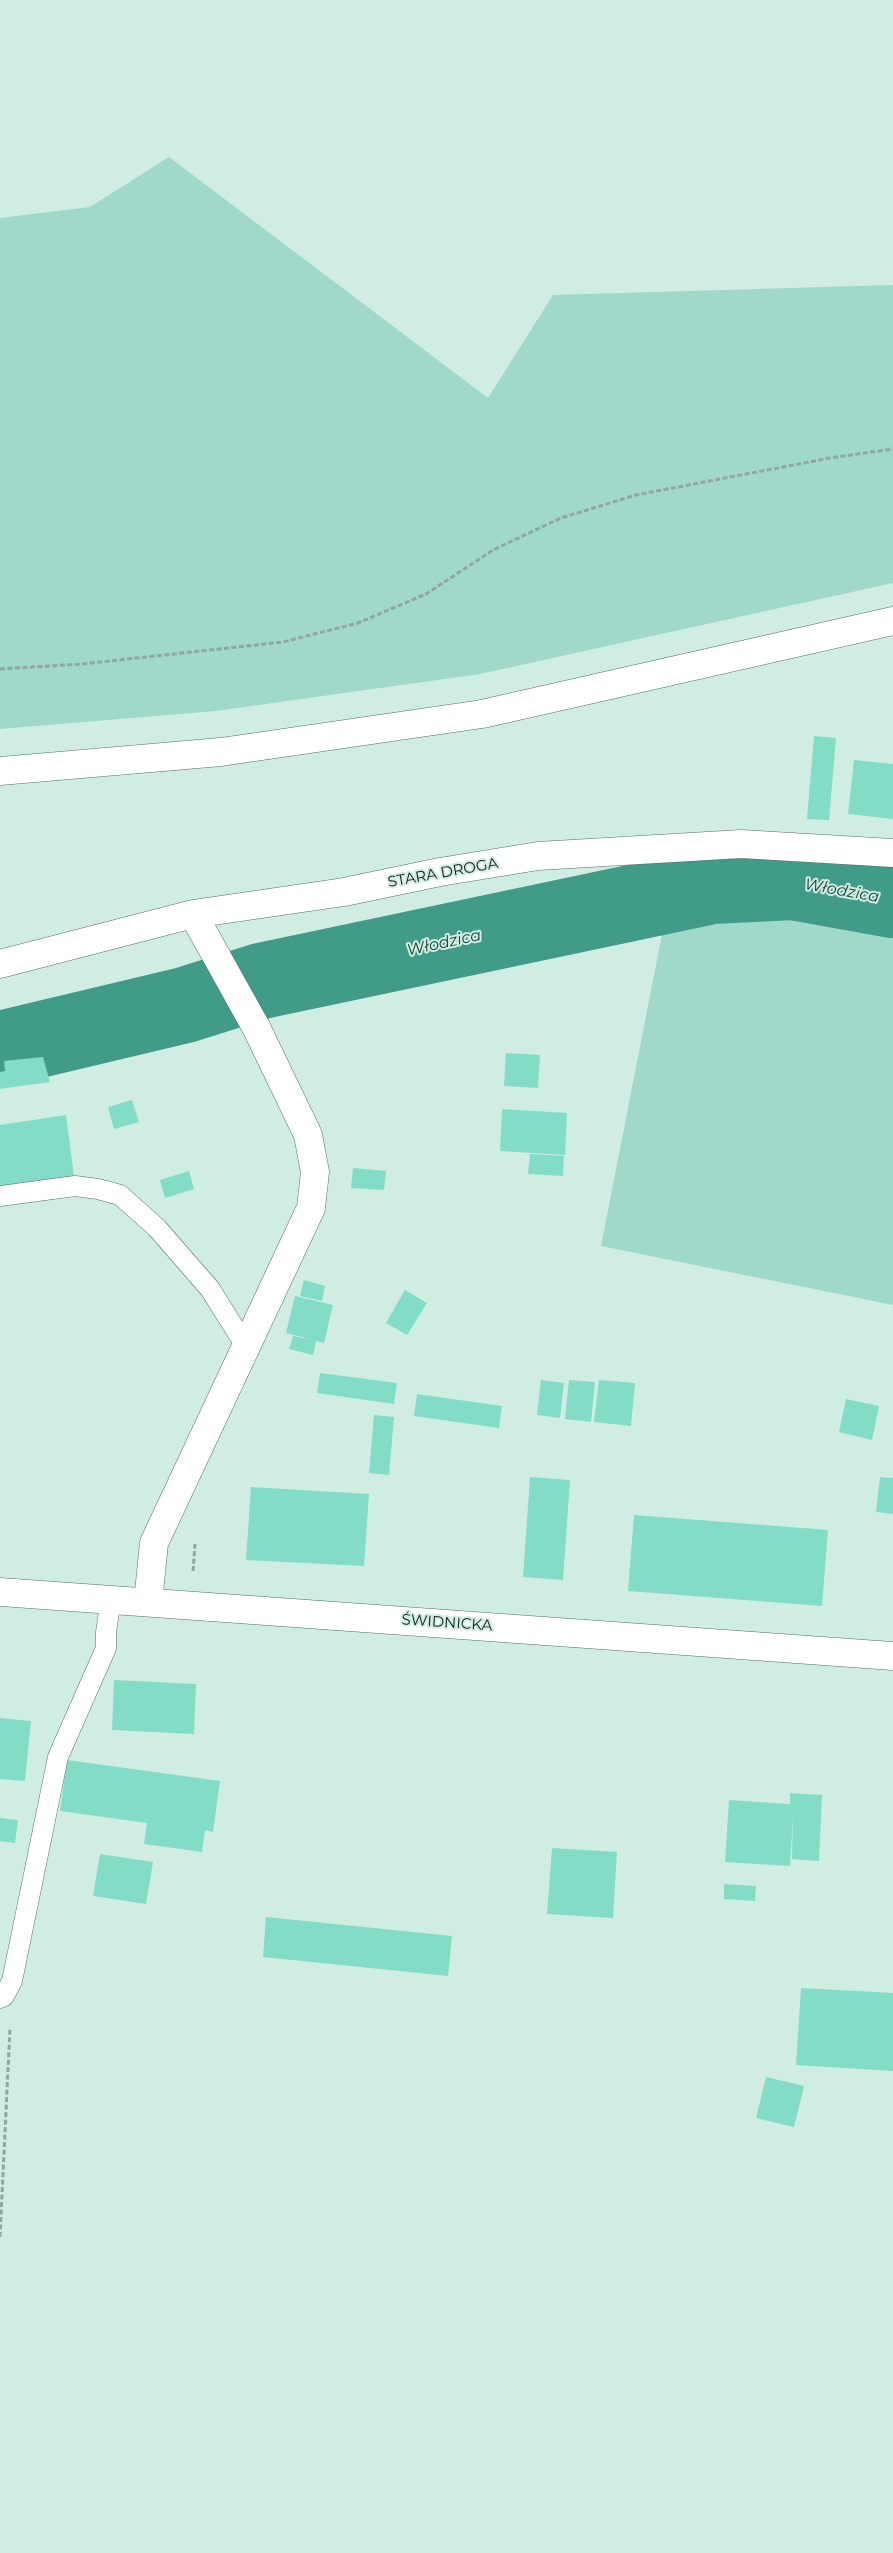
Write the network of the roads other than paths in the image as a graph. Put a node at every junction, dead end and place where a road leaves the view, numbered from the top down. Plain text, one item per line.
1 (893, 621) edge
2 (0, 771) edge
3 (893, 853) edge
4 (199, 924) junction
5 (0, 964) edge
6 (0, 1196) edge
7 (247, 1348) junction
8 (0, 1592) edge
9 (111, 1599) junction
10 (148, 1602) junction
11 (893, 1656) edge
12 (0, 1998) edge

1 - 2 street
3 - 4 street, STARA DROGA
4 - 5 street, STARA DROGA
4 - 7 street
6 - 7 lane
7 - 10 street
8 - 9 street, ŚWIDNICKA
9 - 10 street, ŚWIDNICKA
9 - 12 lane
10 - 11 street, ŚWIDNICKA

